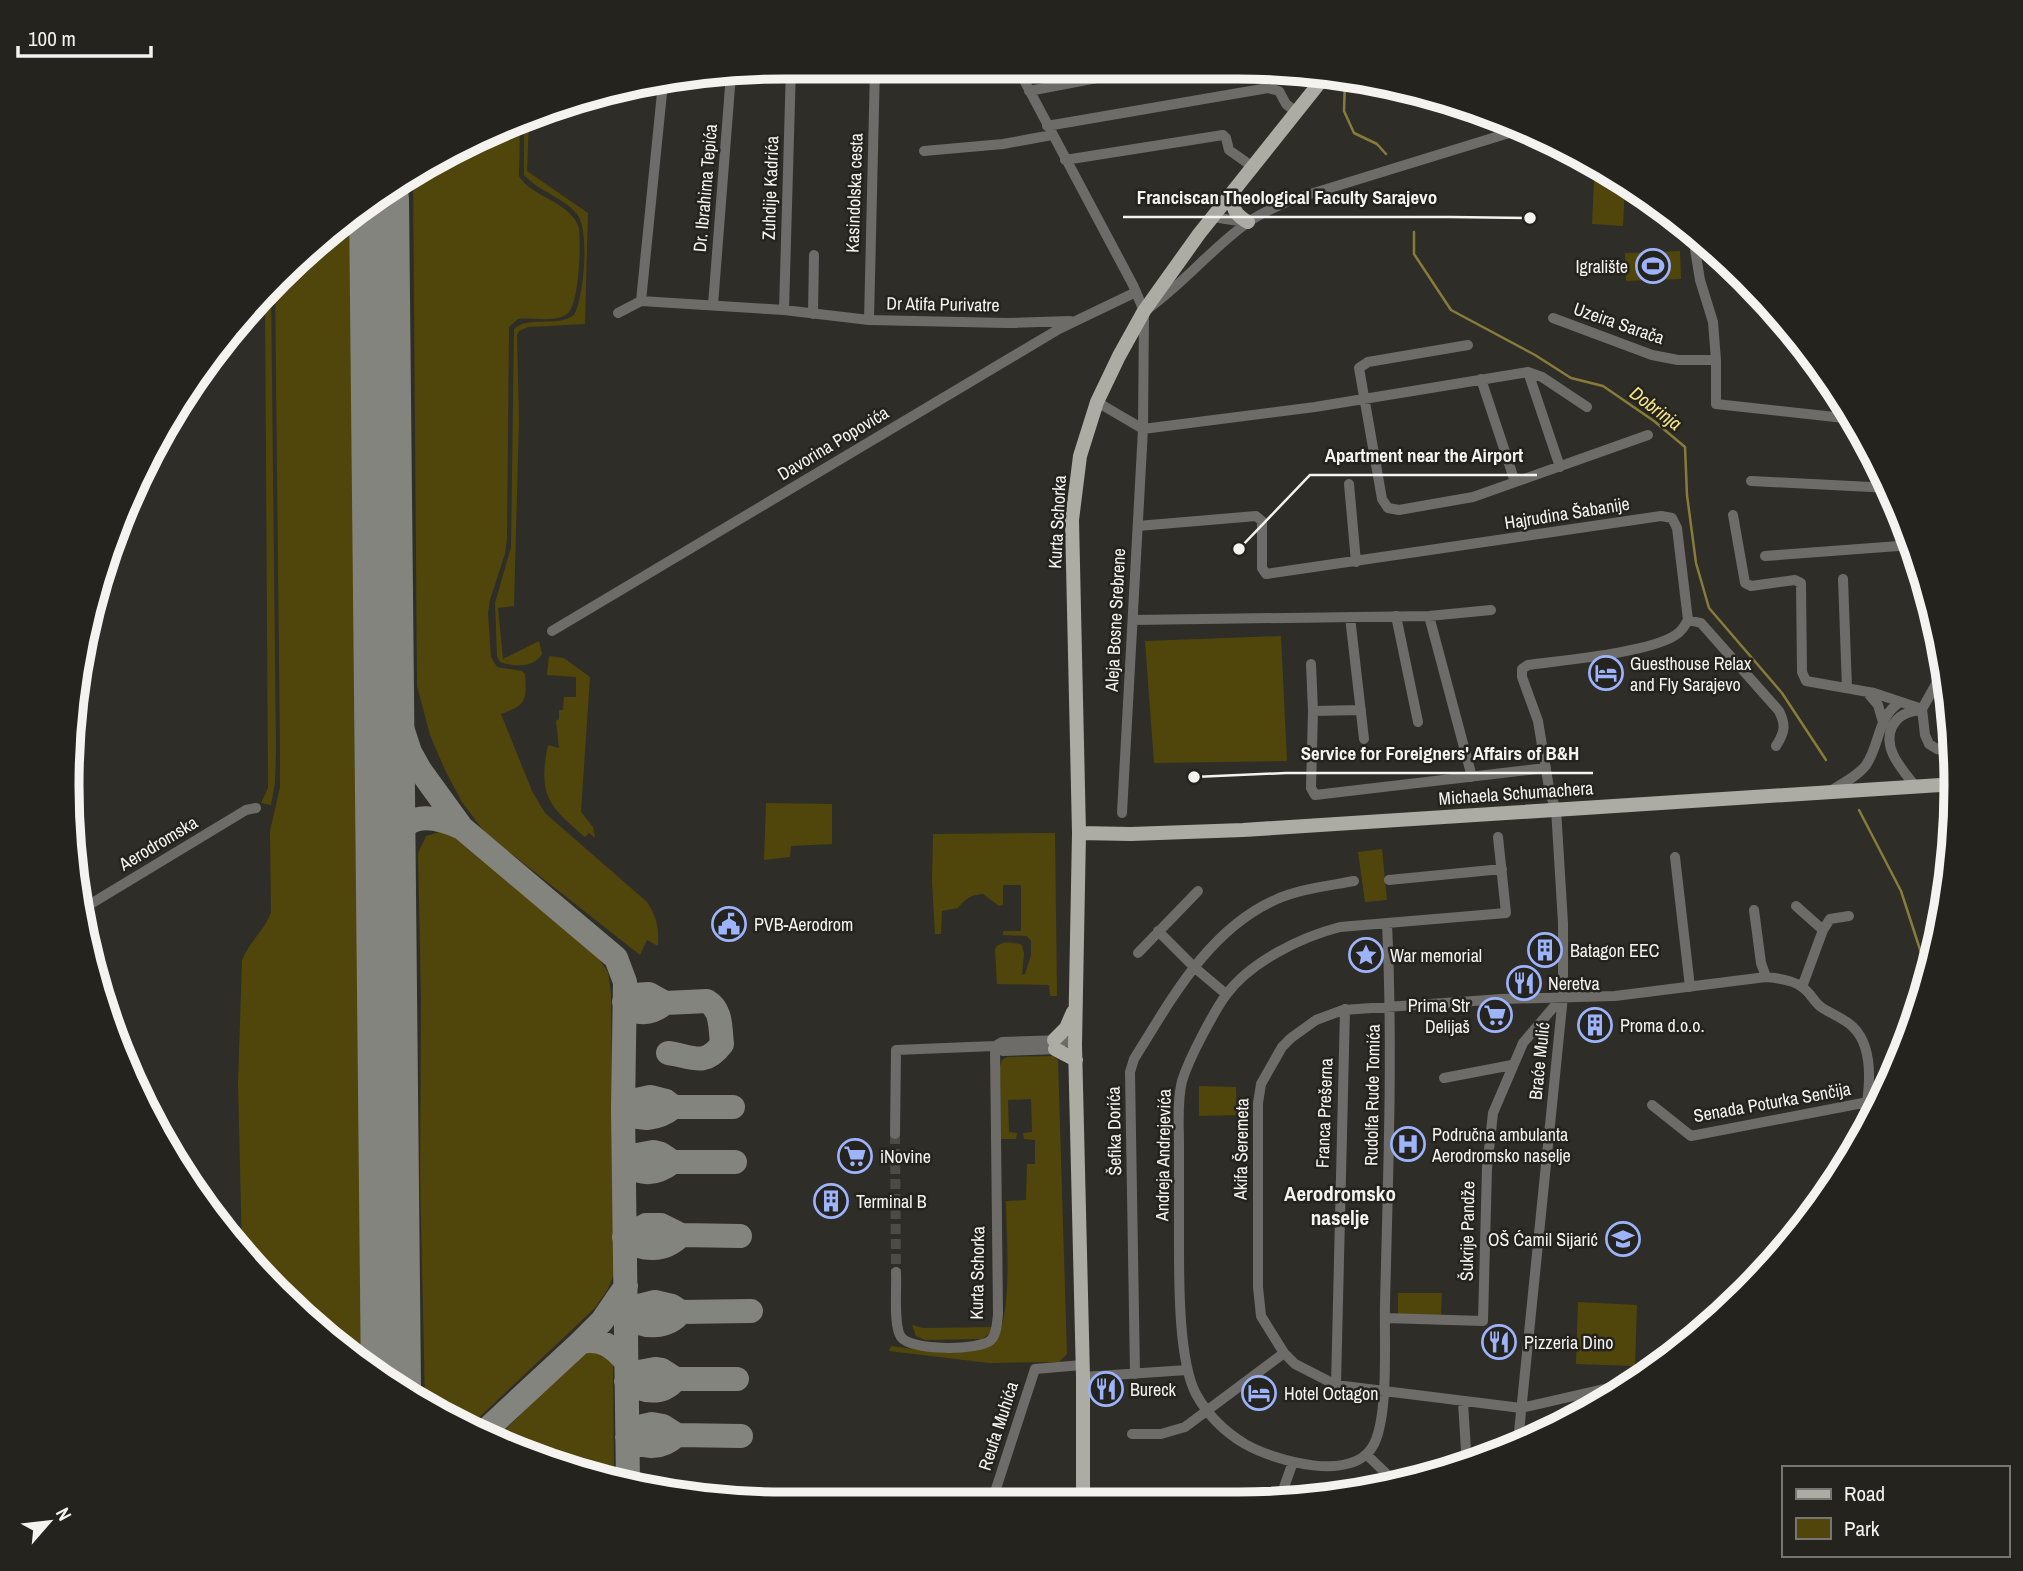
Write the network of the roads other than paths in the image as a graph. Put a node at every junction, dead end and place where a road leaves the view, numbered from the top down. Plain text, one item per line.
1 (791, 79) edge
2 (875, 79) edge
3 (1022, 79) edge
4 (1091, 79) edge
5 (731, 81) edge
6 (1319, 84) edge
7 (662, 90) edge
8 (1028, 91) junction
9 (1296, 113) junction
10 (1049, 130) junction
11 (1508, 133) edge
12 (924, 150) dead end
13 (1065, 160) junction
14 (1253, 167) junction
15 (1234, 192) junction
16 (1213, 217) junction
17 (1248, 222) junction
18 (1695, 247) edge
19 (814, 255) dead end
20 (1136, 292) junction
21 (641, 301) junction
22 (713, 305) junction
23 (784, 310) junction
24 (1144, 311) junction
25 (618, 313) dead end
26 (813, 314) junction
27 (1553, 318) dead end
28 (869, 320) junction
29 (1073, 321) junction
30 (1468, 345) dead end
31 (1716, 360) junction
32 (1528, 372) junction
33 (1481, 379) junction
34 (1363, 399) junction
35 (1097, 402) junction
36 (1587, 407) dead end
37 (1841, 418) edge
38 (1143, 429) junction
39 (1648, 435) dead end
40 (1559, 467) junction
41 (1751, 481) dead end
42 (1514, 482) junction
43 (1349, 484) dead end
44 (1878, 487) edge
45 (1733, 515) dead end
46 (1138, 526) junction
47 (1902, 546) edge
48 (1765, 556) dead end
49 (1356, 562) junction
50 (1843, 579) dead end
51 (1491, 610) dead end
52 (1396, 616) junction
53 (1429, 616) junction
54 (1350, 617) junction
55 (1133, 620) junction
56 (1688, 620) junction
57 (552, 631) dead end
58 (1311, 664) dead end
59 (1936, 683) edge
60 (1847, 688) junction
61 (1867, 692) junction
62 (1900, 702) junction
63 (1922, 709) junction
64 (1361, 710) junction
65 (1313, 711) junction
66 (1418, 722) dead end
67 (1889, 722) junction
68 (1364, 739) dead end
69 (1776, 746) dead end
70 (1943, 750) edge
71 (1546, 768) junction
72 (1472, 777) junction
73 (1915, 786) junction
74 (1944, 787) edge
75 (1829, 792) junction
76 (256, 808) dead end
77 (1556, 809) junction
78 (1122, 813) dead end
79 (1079, 833) junction
80 (1498, 837) dead end
81 (1675, 857) dead end
82 (1502, 869) junction
83 (1390, 880) dead end
84 (1354, 881) dead end
85 (1198, 891) dead end
86 (89, 905) edge
87 (1796, 906) dead end
88 (1754, 910) dead end
89 (1849, 916) dead end
90 (1387, 924) junction
91 (1823, 930) junction
92 (1158, 931) junction
93 (1138, 953) dead end
94 (1194, 967) junction
95 (1766, 977) junction
96 (1690, 987) junction
97 (1802, 987) junction
98 (1226, 994) junction
99 (1563, 996) junction
100 (1076, 1004) junction
101 (1391, 1005) junction
102 (1344, 1010) junction
103 (995, 1045) junction
104 (1055, 1045) junction
105 (1075, 1045) junction
106 (1076, 1060) junction
107 (1512, 1065) junction
108 (1444, 1079) dead end
109 (1868, 1102) junction
110 (1652, 1105) dead end
111 (1867, 1105) edge
112 (895, 1134) tunnel mouth
113 (896, 1272) tunnel mouth
114 (1385, 1318) junction
115 (1284, 1353) junction
116 (1187, 1370) junction
117 (1083, 1371) junction
118 (1135, 1374) junction
119 (1336, 1385) junction
120 (1606, 1389) edge
121 (1383, 1391) junction
122 (1463, 1402) junction
123 (1521, 1408) junction
124 (1207, 1411) junction
125 (1519, 1433) edge
126 (1132, 1434) dead end
127 (1367, 1455) junction
128 (1466, 1455) edge
129 (1293, 1462) junction
130 (1388, 1476) edge
131 (1282, 1491) edge
132 (995, 1492) edge
133 (1083, 1492) edge

1 - 23 street, Zuhdije Kadrića
2 - 28 street, Kasindolska cesta
3 - 8 street
4 - 8 street
5 - 22 street, Dr. Ibrahima Tepića
6 - 9 main road, Kurta Schorka
7 - 21 street
8 - 10 street
9 - 10 street
9 - 14 main road, Kurta Schorka
10 - 12 street
10 - 13 street
11 - 17 street
13 - 14 street
13 - 20 street
14 - 15 main road, Kurta Schorka
15 - 16 main road, Kurta Schorka
15 - 17 main road
16 - 17 street
16 - 24 main road, Kurta Schorka
17 - 24 street
18 - 31 street
19 - 26 street
20 - 24 street
20 - 29 street, Davorina Popovića
21 - 22 street, Dr Atifa Purivatre
21 - 25 street
22 - 23 street, Dr Atifa Purivatre
23 - 26 street, Dr Atifa Purivatre
24 - 35 main road, Kurta Schorka
24 - 38 street, Aleja Bosne Srebrene
26 - 28 street, Dr Atifa Purivatre
27 - 31 street, Uzeira Sarača
28 - 29 street, Dr Atifa Purivatre
29 - 57 street, Davorina Popovića
30 - 34 street
31 - 37 street
32 - 33 street
32 - 36 street
32 - 40 street
33 - 34 street
33 - 42 street
34 - 38 street
34 - 42 street
35 - 38 street
35 - 79 main road, Kurta Schorka
38 - 46 street, Aleja Bosne Srebrene
39 - 40 street
40 - 42 street
41 - 44 street
43 - 49 street
45 - 60 street
46 - 49 street, Hajrudina Šabanije
46 - 55 street, Aleja Bosne Srebrene
47 - 48 street
49 - 56 street, Hajrudina Šabanije
50 - 60 street
51 - 53 street
52 - 53 street
52 - 54 street
52 - 66 street
53 - 72 street
54 - 55 street
54 - 64 street
55 - 78 street, Aleja Bosne Srebrene
56 - 69 street
56 - 71 street
58 - 65 street
59 - 63 street
60 - 61 street
61 - 62 street
61 - 67 street
62 - 63 street
62 - 67 street
63 - 67 street
63 - 70 street
64 - 65 street
64 - 68 street
65 - 72 street
67 - 73 street
67 - 75 street
71 - 72 street
71 - 77 street, Braće Mulić
73 - 74 main road, Michaela Schumachera
73 - 75 main road, Michaela Schumachera
75 - 77 main road, Michaela Schumachera
76 - 86 street, Aerodromska
77 - 79 main road, Michaela Schumachera
77 - 99 street, Braće Mulić
79 - 100 main road, Kurta Schorka
80 - 82 street, Andreja Andrejevića
81 - 96 street
82 - 83 street
82 - 90 street, Andreja Andrejevića
84 - 94 street, Šefika Dorića
85 - 92 street
87 - 91 street
88 - 95 street
89 - 91 street
90 - 98 street, Andreja Andrejevića
90 - 101 street, Rudolfa Rude Tomića
91 - 97 street
92 - 93 street
92 - 94 street
94 - 98 street
94 - 118 street, Šefika Dorića
95 - 96 street, Senada Poturka Senčija
95 - 97 street, Senada Poturka Senčija
96 - 99 street, Senada Poturka Senčija
97 - 109 street, Senada Poturka Senčija
98 - 116 street, Andreja Andrejevića
99 - 101 street, Akifa Šeremeta
99 - 107 street, Šukrije Pandže
99 - 123 street, Braće Mulić
100 - 104 main road
100 - 105 main road, Kurta Schorka
101 - 102 street, Akifa Šeremeta
101 - 114 street, Rudolfa Rude Tomića
102 - 115 street, Akifa Šeremeta
102 - 119 street, Franca Prešerna
103 - 104 street
103 - 112 street
103 - 113 street, Kurta Schorka
104 - 105 street
104 - 106 main road
105 - 106 main road, Kurta Schorka
106 - 117 main road, Kurta Schorka
107 - 108 street
107 - 114 street, Šukrije Pandže
109 - 110 street, Senada Poturka Senčija
109 - 111 street, Senada Poturka Senčija
114 - 121 street, Rudolfa Rude Tomića
115 - 119 street, Akifa Šeremeta
115 - 124 street
116 - 118 street
116 - 124 street, Andreja Andrejevića
117 - 118 street
117 - 132 street, Reufa Muhića
117 - 133 main road, Kurta Schorka
119 - 121 street, Akifa Šeremeta
120 - 123 street
121 - 122 street, Akifa Šeremeta
121 - 127 street
122 - 123 street, Akifa Šeremeta
122 - 128 street
123 - 125 street, Braće Mulić
124 - 126 street
124 - 129 street, Andreja Andrejevića
127 - 129 street, Andreja Andrejevića
127 - 130 street
129 - 131 street

